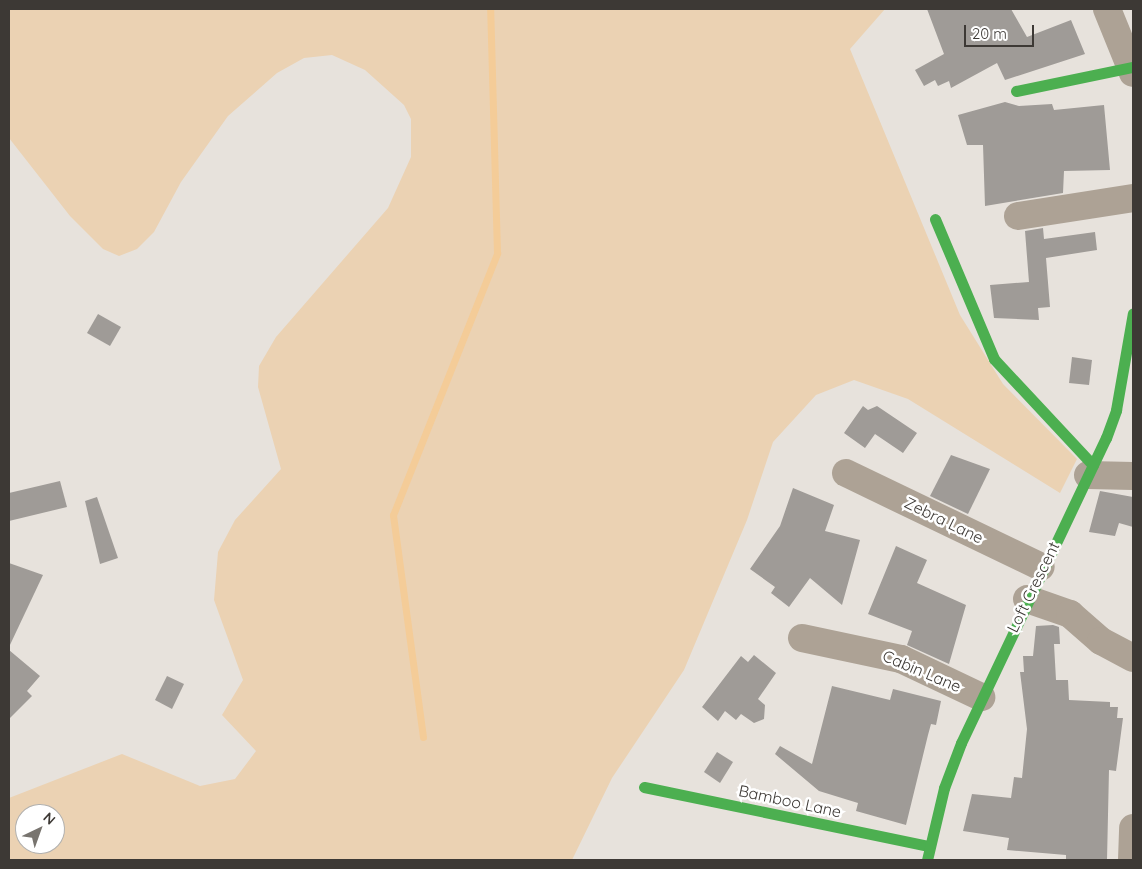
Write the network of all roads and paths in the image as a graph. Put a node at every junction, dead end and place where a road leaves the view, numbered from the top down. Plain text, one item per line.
1 (1107, 9) edge
2 (1133, 70) edge
3 (1016, 91) dead end
4 (1133, 198) edge
5 (1018, 216) dead end
6 (935, 219) dead end
7 (1133, 313) edge
8 (1130, 353) edge
9 (1091, 470) junction
10 (846, 473) dead end
11 (1133, 476) edge
12 (1042, 567) junction
13 (1027, 599) junction
14 (802, 638) dead end
15 (1133, 658) edge
16 (981, 697) junction
17 (644, 787) dead end
18 (1133, 828) edge
19 (929, 846) junction
20 (927, 860) edge
21 (1132, 860) edge

1 - 2 street
2 - 3 street
4 - 5 street
6 - 9 street
7 - 8 street, Loft Crescent
8 - 9 street, Loft Crescent
9 - 11 street
9 - 12 street, Loft Crescent
10 - 12 street, Zebra Lane
12 - 13 street, Loft Crescent
13 - 15 street
13 - 16 street, Loft Crescent
14 - 16 street, Cabin Lane
16 - 19 street, Loft Crescent
17 - 19 street, Bamboo Lane
18 - 21 street
19 - 20 street, Loft Crescent

